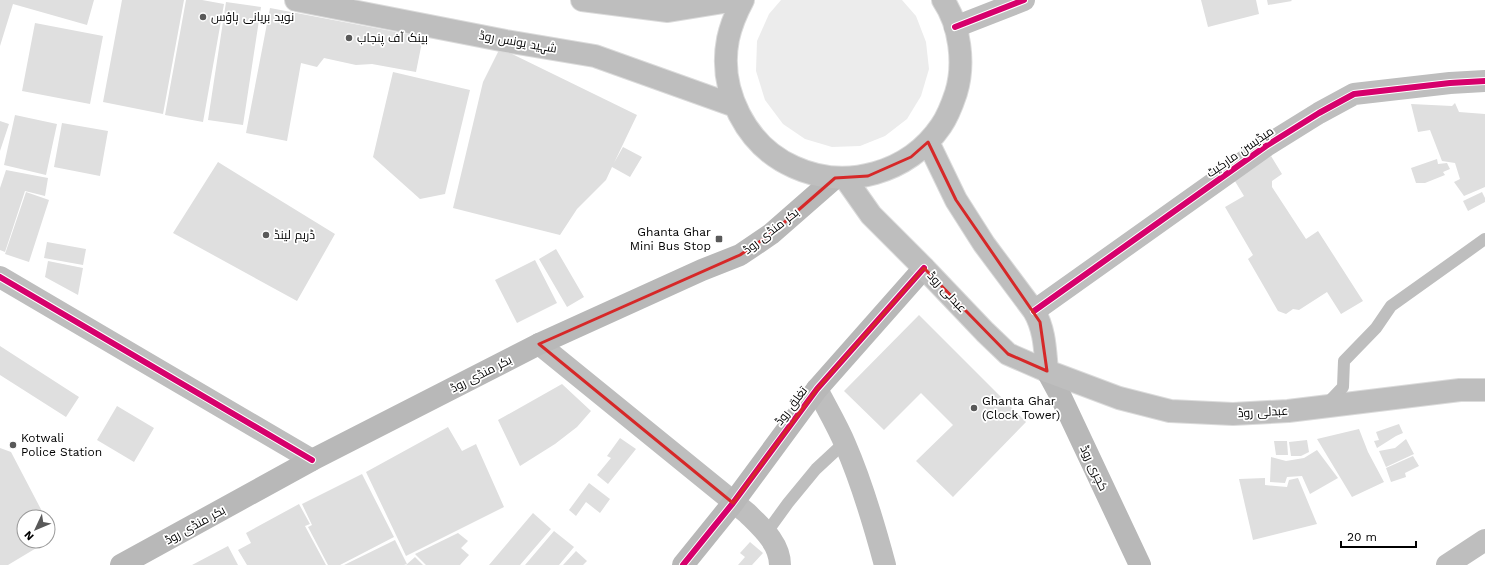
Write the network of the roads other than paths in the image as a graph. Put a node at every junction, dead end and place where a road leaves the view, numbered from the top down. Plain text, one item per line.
1 (296, 0) edge
2 (582, 0) edge
3 (736, 0) edge
4 (743, 0) edge
5 (942, 0) edge
6 (1024, 0) edge
7 (955, 27) junction
8 (1483, 84) edge
9 (735, 106) junction
10 (928, 142) junction
11 (840, 178) junction
12 (1485, 239) edge
13 (924, 268) junction
14 (0, 277) edge
15 (1034, 311) junction
16 (539, 344) junction
17 (1047, 371) junction
18 (817, 389) junction
19 (1485, 390) edge
20 (1324, 406) junction
21 (844, 443) junction
22 (312, 460) junction
23 (733, 502) junction
24 (767, 532) junction
25 (1485, 540) edge
26 (121, 565) edge
27 (683, 565) edge
28 (780, 565) edge
29 (885, 565) edge
30 (1140, 565) edge
31 (1447, 565) edge

1 - 9 main road, شہید یونس روڈ
2 - 3 main road
4 - 9 main road
5 - 7 main road
6 - 7 main road
7 - 10 main road
8 - 15 main road, میڈیسن مارکیٹ
9 - 11 main road
10 - 11 main road
10 - 15 main road
11 - 13 main road, عبدلی روڈ
11 - 16 main road, بکر منڈی روڈ
12 - 20 lane
13 - 17 main road, عبدلی روڈ
13 - 18 main road, تغلق روڈ
14 - 22 main road
15 - 17 main road
16 - 22 main road, بکر منڈی روڈ
16 - 23 main road
17 - 20 main road, عبدلی روڈ
17 - 30 main road, کچری روڈ
18 - 21 main road
18 - 23 main road, تغلق روڈ
19 - 20 main road, عبدلی روڈ
21 - 24 lane
21 - 29 main road
22 - 26 main road, بکر منڈی روڈ
23 - 24 main road
23 - 27 main road, تغلق روڈ
24 - 28 main road
25 - 31 main road

